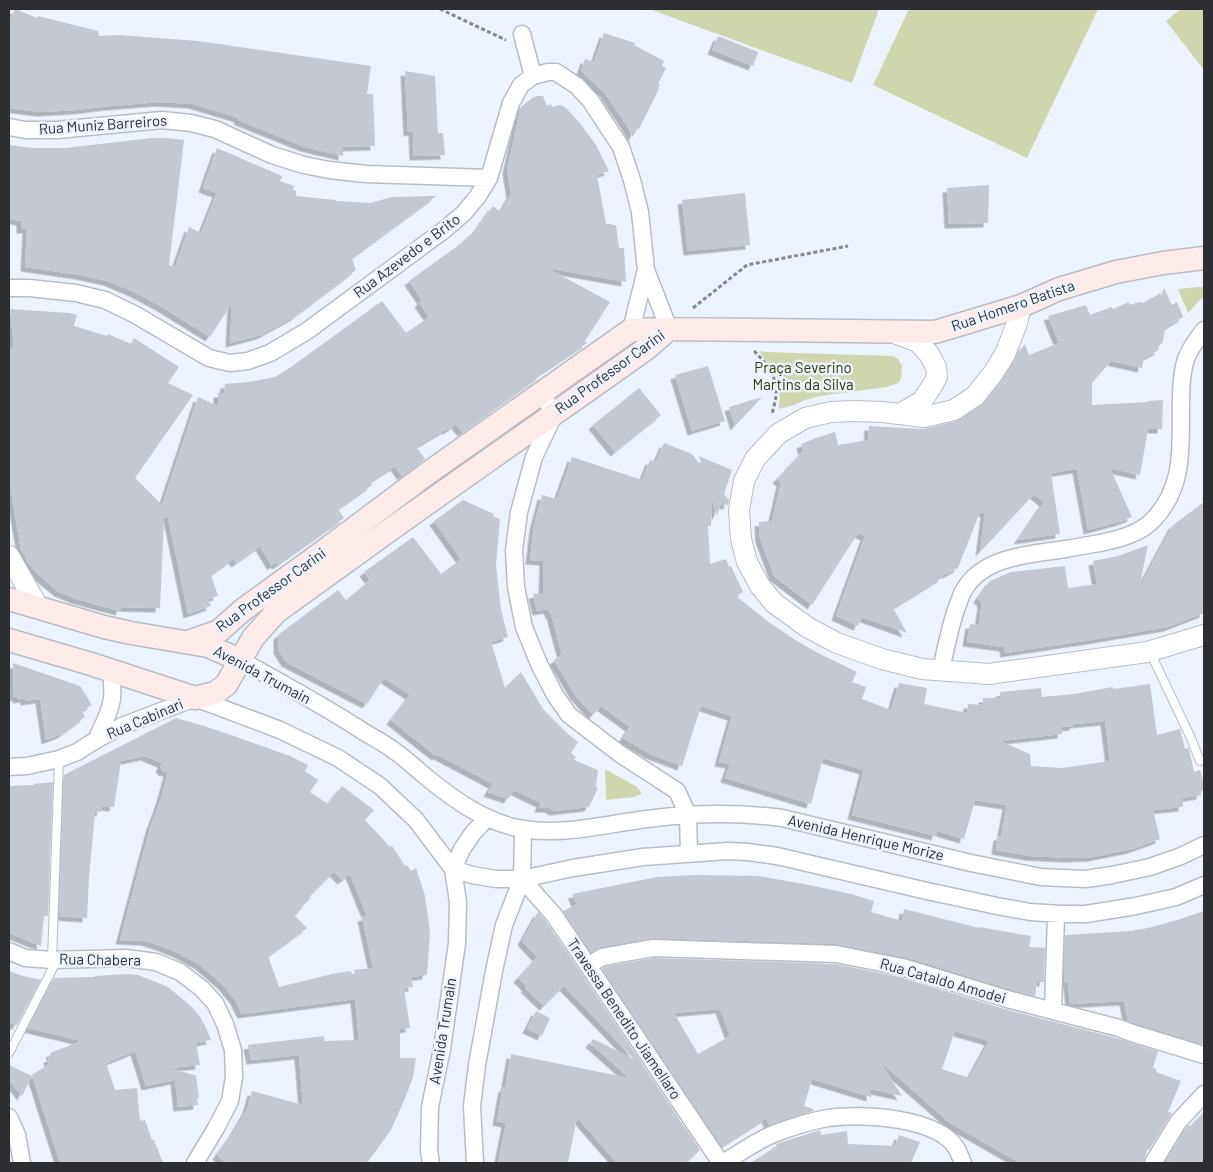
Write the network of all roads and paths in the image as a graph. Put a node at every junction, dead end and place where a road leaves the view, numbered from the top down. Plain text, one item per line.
1 (440, 9) edge
2 (524, 42) joint
3 (533, 76) junction
4 (9, 127) edge
5 (489, 178) junction
6 (848, 246) dead end
7 (1204, 258) edge
8 (646, 270) junction
9 (9, 288) edge
10 (1021, 306) junction
11 (692, 308) dead end
12 (669, 329) junction
13 (631, 330) junction
14 (1204, 330) edge
15 (892, 332) junction
16 (752, 348) dead end
17 (540, 393) junction
18 (555, 413) junction
19 (900, 414) junction
20 (772, 415) dead end
21 (9, 556) edge
22 (9, 599) edge
23 (38, 607) junction
24 (1204, 635) edge
25 (9, 640) edge
26 (188, 642) junction
27 (1150, 652) junction
28 (240, 660) junction
29 (941, 670) junction
30 (111, 671) junction
31 (195, 698) junction
32 (96, 740) junction
33 (59, 758) junction
34 (1200, 761) dead end
35 (9, 767) edge
36 (688, 815) junction
37 (487, 818) junction
38 (523, 829) junction
39 (1204, 845) edge
40 (689, 854) junction
41 (453, 869) junction
42 (522, 879) junction
43 (1204, 885) edge
44 (1056, 914) junction
45 (9, 951) edge
46 (55, 960) junction
47 (588, 966) junction
48 (1053, 1010) junction
49 (9, 1053) edge
50 (1204, 1055) edge
51 (1204, 1094) edge
52 (9, 1117) edge
53 (22, 1163) edge
54 (195, 1163) edge
55 (431, 1163) edge
56 (473, 1163) edge
57 (722, 1163) edge
58 (963, 1163) edge
59 (1153, 1163) edge

1 - 2 path
2 - 3 street
3 - 5 street, Rua Azevedo e Brito
3 - 8 street
4 - 5 street, Rua Muniz Barreiros
5 - 9 street, Rua Azevedo e Brito
6 - 11 path
7 - 10 main road, Rua Homero Batista
8 - 12 street
8 - 13 street
10 - 15 main road, Rua Homero Batista
10 - 19 street
12 - 13 main road, Rua Professor Carini
12 - 15 main road, Rua Homero Batista
12 - 18 main road, Rua Professor Carini
13 - 17 main road, Rua Professor Carini
14 - 29 street
15 - 19 street
16 - 20 path
17 - 18 street
17 - 26 main road, Rua Professor Carini
18 - 28 main road, Rua Professor Carini
18 - 36 street
19 - 29 street
21 - 23 street
22 - 23 main road, Avenida Trumain
23 - 26 main road, Avenida Trumain
24 - 27 street
25 - 30 main road, Avenida Trumain
26 - 28 main road, Avenida Trumain
27 - 29 street
27 - 34 lane
28 - 31 main road, Rua Professor Carini
28 - 37 street, Avenida Trumain
30 - 31 main road, Avenida Trumain
30 - 32 street, Rua Cabinari
31 - 32 street, Rua Cabinari
31 - 41 street, Avenida Trumain
32 - 33 street, Rua Cabinari
33 - 35 street, Rua Cabinari
33 - 46 lane
36 - 38 street, Avenida Henrique Morize
36 - 39 street, Avenida Henrique Morize
36 - 40 street
37 - 38 street, Avenida Trumain
37 - 41 street
38 - 42 street
40 - 42 street
40 - 44 street
41 - 42 street
41 - 55 street, Avenida Trumain
42 - 47 street, Travessa Benedito Jiamellaro
42 - 56 street
43 - 44 street
44 - 48 street
45 - 46 street, Rua Chabera
46 - 49 lane
46 - 54 street, Rua Chabera
47 - 48 street, Rua Cataldo Amodei
47 - 57 street, Travessa Benedito Jiamellaro
48 - 50 street, Rua Cataldo Amodei
51 - 59 street
52 - 53 street
57 - 58 street

